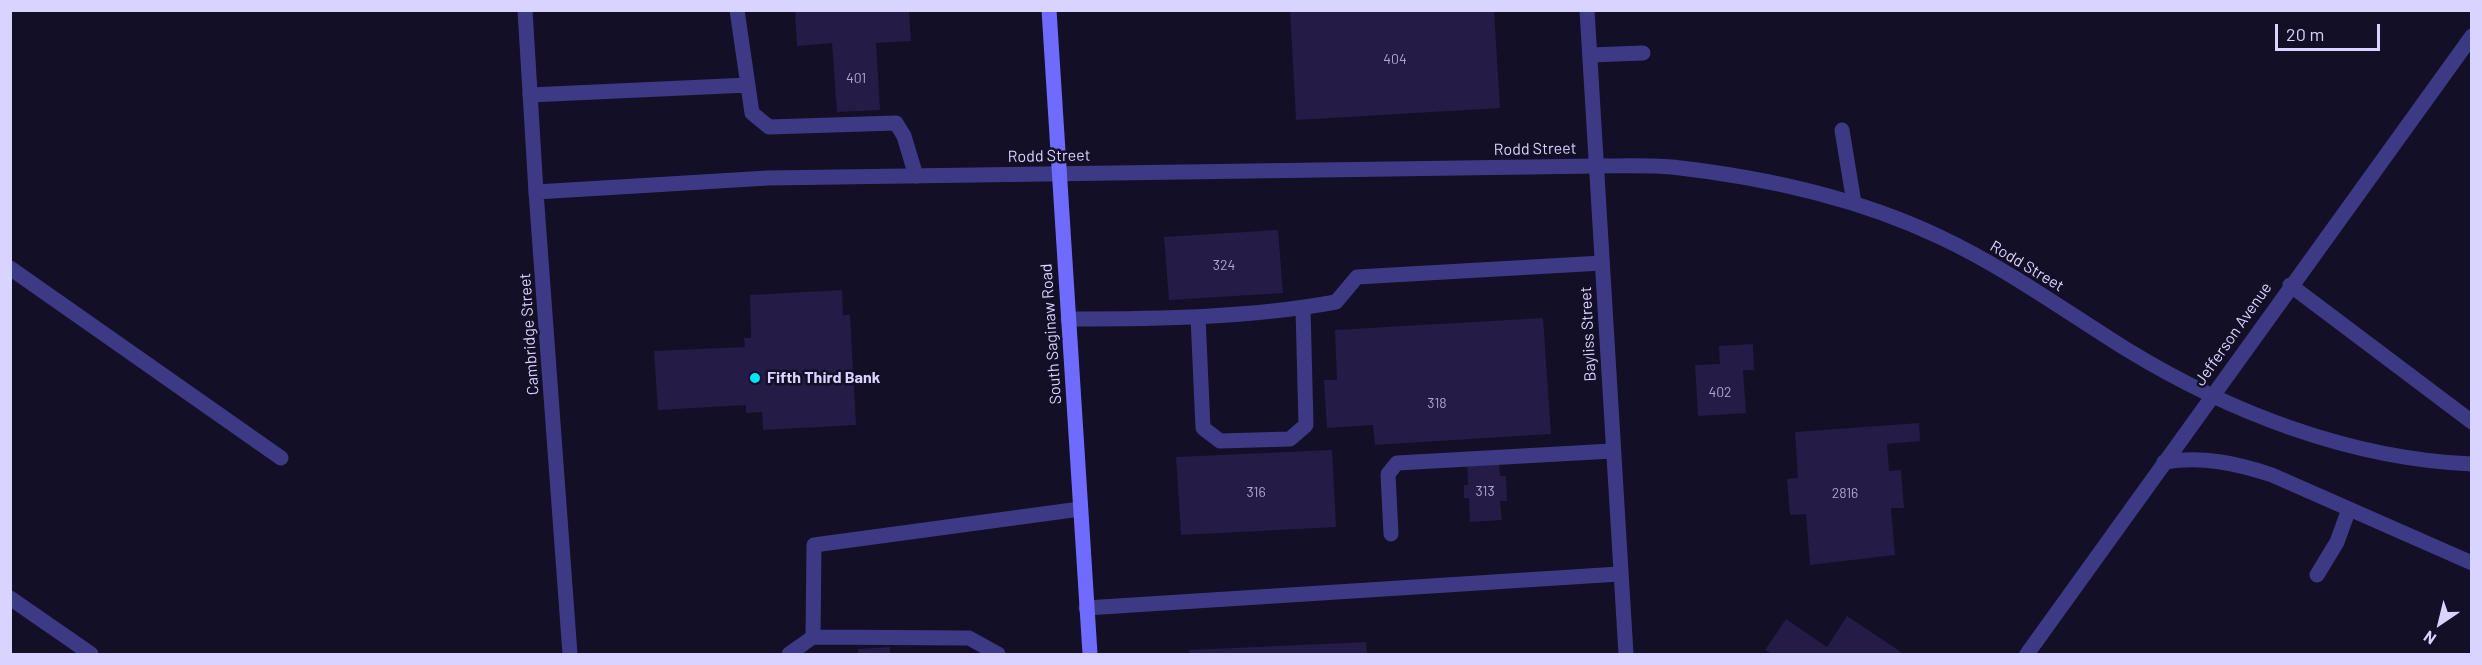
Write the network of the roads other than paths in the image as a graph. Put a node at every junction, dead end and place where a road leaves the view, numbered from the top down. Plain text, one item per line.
1 (525, 10) edge
2 (737, 10) edge
3 (1049, 10) edge
4 (1587, 10) edge
5 (2472, 36) edge
6 (1643, 53) dead end
7 (1590, 55) junction
8 (748, 86) junction
9 (530, 95) junction
10 (1842, 130) dead end
11 (1597, 166) junction
12 (1058, 174) junction
13 (916, 176) junction
14 (536, 192) junction
15 (1854, 203) junction
16 (1602, 263) junction
17 (10, 268) edge
18 (2290, 285) junction
19 (1303, 308) junction
20 (1198, 317) junction
21 (1068, 319) junction
22 (2211, 396) junction
23 (2472, 422) edge
24 (1612, 451) junction
25 (281, 458) dead end
26 (2164, 462) junction
27 (2472, 464) edge
28 (1080, 509) junction
29 (2349, 509) junction
30 (1390, 534) dead end
31 (2472, 563) edge
32 (1619, 574) junction
33 (2317, 575) dead end
34 (10, 598) edge
35 (1086, 608) junction
36 (813, 637) junction
37 (91, 654) edge
38 (570, 654) edge
39 (789, 654) edge
40 (998, 654) edge
41 (1090, 654) edge
42 (1626, 654) edge
43 (2027, 654) edge

1 - 9 street, Cambridge Street
2 - 8 street
3 - 12 main road, South Saginaw Road
4 - 7 street, Bayliss Street
5 - 18 street, Jefferson Avenue
6 - 7 street
7 - 11 street, Bayliss Street
8 - 9 street
8 - 13 street
9 - 14 street, Cambridge Street
10 - 15 street
11 - 12 street, Rodd Street
11 - 15 street, Rodd Street
11 - 16 street, Bayliss Street
12 - 13 street, Rodd Street
12 - 21 main road, South Saginaw Road
13 - 14 street, Rodd Street
14 - 38 street, Cambridge Street
15 - 22 street, Rodd Street
16 - 19 street
16 - 24 street, Bayliss Street
17 - 25 street
18 - 22 street, Jefferson Avenue
18 - 23 street
19 - 20 street
19 - 20 street
20 - 21 street
21 - 28 main road, South Saginaw Road
22 - 26 street, Jefferson Avenue
22 - 27 street, Rodd Street
24 - 30 street
24 - 32 street, Bayliss Street
26 - 29 street
26 - 43 street, Jefferson Avenue
28 - 35 main road, South Saginaw Road
28 - 36 street
29 - 31 street
29 - 33 street
32 - 35 street
32 - 42 street, Bayliss Street
34 - 37 street
35 - 41 main road, South Saginaw Road
36 - 39 street
36 - 40 street

